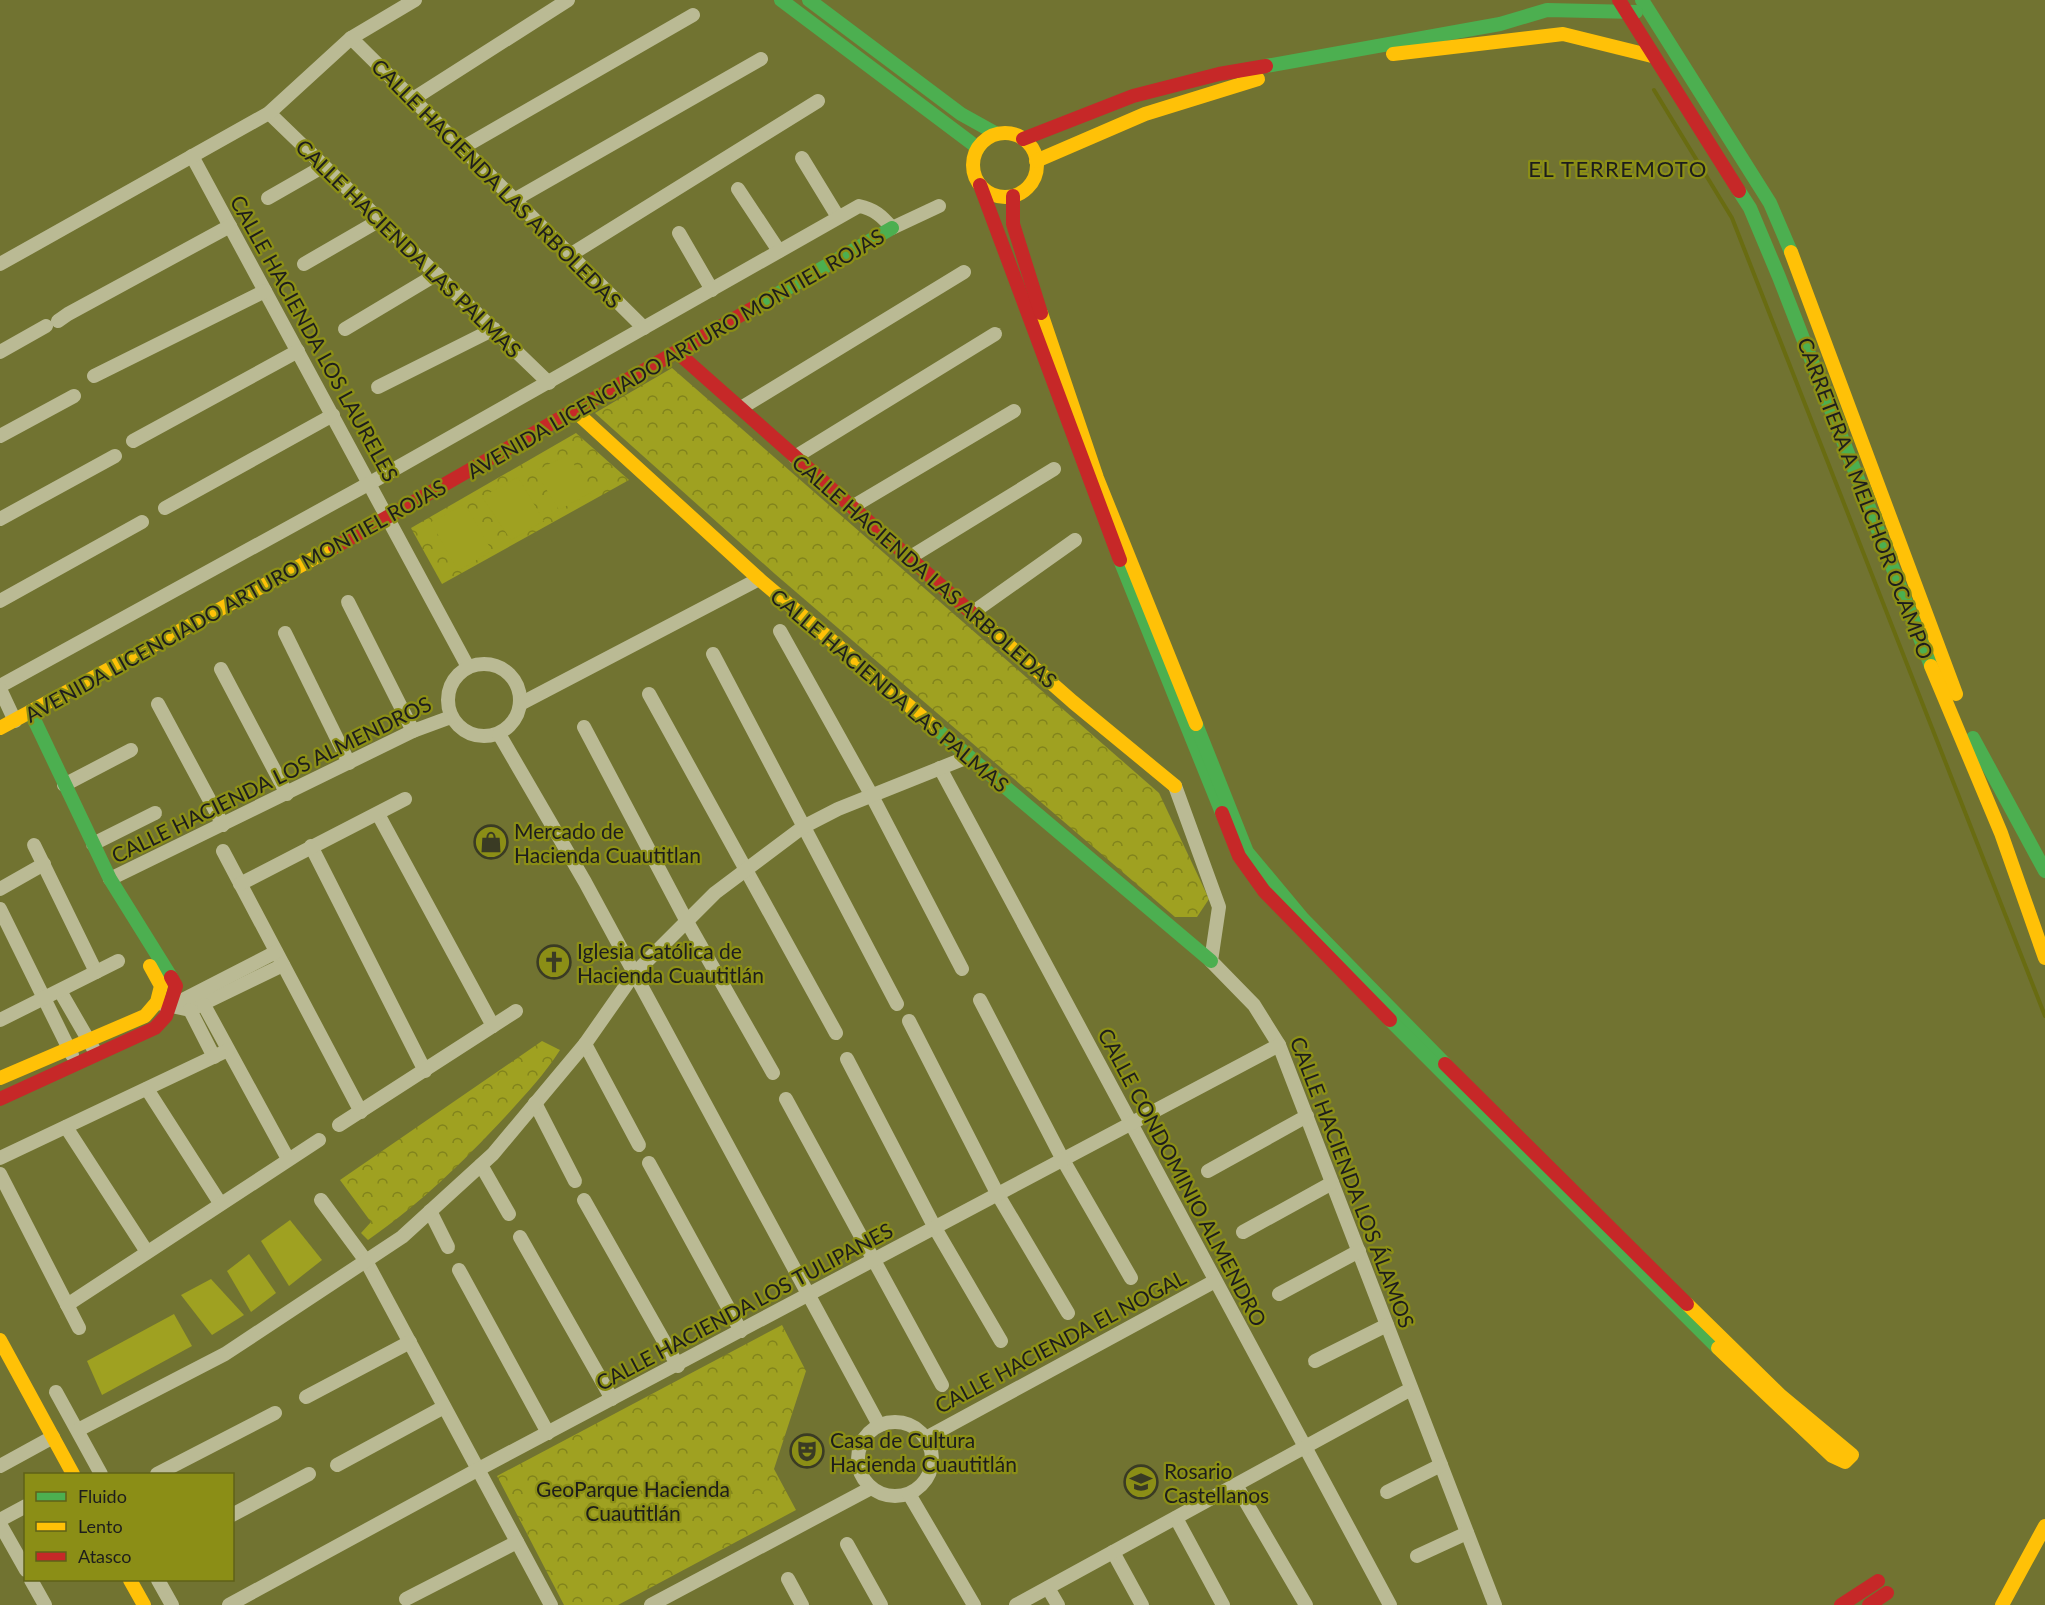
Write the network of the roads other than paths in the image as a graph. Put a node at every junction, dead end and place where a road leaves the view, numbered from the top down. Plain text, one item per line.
1 (415, 0) edge
2 (568, 0) edge
3 (781, 0) edge
4 (809, 0) edge
5 (1546, 0) edge
6 (1642, 0) edge
7 (1584, 4) edge
8 (1622, 6) edge
9 (693, 15) dead end
10 (1525, 18) junction
11 (1563, 34) junction
12 (351, 38) junction
13 (1652, 56) junction
14 (761, 59) dead end
15 (413, 99) junction
16 (818, 101) dead end
17 (269, 112) junction
18 (997, 134) junction
19 (1023, 139) junction
20 (462, 148) junction
21 (978, 148) junction
22 (192, 156) junction
23 (802, 158) dead end
24 (1036, 161) junction
25 (324, 166) junction
26 (980, 185) junction
27 (738, 189) dead end
28 (1013, 196) junction
29 (268, 198) dead end
30 (514, 200) junction
31 (1770, 203) junction
32 (939, 206) dead end
33 (838, 217) junction
34 (380, 220) junction
35 (230, 226) junction
36 (892, 228) junction
37 (679, 233) dead end
38 (779, 251) junction
39 (570, 255) junction
40 (0, 264) edge
41 (303, 264) dead end
42 (964, 272) dead end
43 (437, 274) junction
44 (712, 290) junction
45 (265, 291) junction
46 (644, 328) junction
47 (345, 329) dead end
48 (494, 329) junction
49 (995, 334) dead end
50 (0, 351) edge
51 (298, 351) junction
52 (678, 353) junction
53 (94, 376) dead end
54 (549, 382) junction
55 (378, 387) dead end
56 (74, 396) dead end
57 (741, 408) junction
58 (1014, 411) dead end
59 (576, 412) junction
60 (333, 415) junction
61 (0, 436) edge
62 (133, 441) dead end
63 (115, 456) dead end
64 (795, 457) junction
65 (1054, 469) dead end
66 (370, 483) junction
67 (852, 507) junction
68 (165, 508) dead end
69 (388, 518) junction
70 (0, 519) edge
71 (142, 522) dead end
72 (1075, 540) dead end
73 (909, 558) junction
74 (759, 579) junction
75 (0, 601) edge
76 (348, 602) dead end
77 (972, 613) junction
78 (780, 631) dead end
79 (285, 633) dead end
80 (713, 654) dead end
81 (468, 667) junction
82 (221, 669) dead end
83 (0, 688) edge
84 (649, 694) dead end
85 (158, 704) dead end
86 (520, 704) junction
87 (31, 713) junction
88 (451, 717) junction
89 (15, 721) junction
90 (584, 727) dead end
91 (0, 728) edge
92 (413, 731) junction
93 (499, 734) junction
94 (132, 750) dead end
95 (968, 757) junction
96 (349, 763) junction
97 (940, 768) junction
98 (64, 784) junction
99 (1175, 786) joint
100 (286, 794) junction
101 (872, 796) junction
102 (405, 799) dead end
103 (155, 813) dead end
104 (378, 814) junction
105 (223, 825) junction
106 (803, 827) junction
107 (93, 844) junction
108 (34, 845) dead end
109 (311, 846) junction
110 (223, 851) dead end
111 (44, 864) junction
112 (746, 869) junction
113 (2045, 870) edge
114 (110, 879) junction
115 (240, 884) junction
116 (0, 889) edge
117 (0, 909) edge
118 (686, 920) junction
119 (276, 952) junction
120 (2045, 958) edge
121 (118, 961) dead end
122 (1211, 961) junction
123 (283, 965) junction
124 (963, 969) dead end
125 (96, 972) junction
126 (634, 974) junction
127 (60, 991) junction
128 (42, 1000) junction
129 (980, 1000) dead end
130 (164, 1004) junction
131 (897, 1004) dead end
132 (204, 1005) junction
133 (190, 1010) junction
134 (516, 1011) dead end
135 (0, 1020) edge
136 (909, 1021) dead end
137 (493, 1026) junction
138 (836, 1033) dead end
139 (88, 1039) junction
140 (585, 1044) junction
141 (1279, 1045) junction
142 (67, 1048) junction
143 (228, 1050) junction
144 (97, 1055) junction
145 (214, 1057) junction
146 (847, 1059) dead end
147 (77, 1064) junction
148 (425, 1071) junction
149 (773, 1073) dead end
150 (0, 1078) edge
151 (147, 1089) junction
152 (0, 1099) edge
153 (786, 1099) dead end
154 (535, 1103) junction
155 (361, 1112) junction
156 (1307, 1116) junction
157 (1131, 1124) junction
158 (339, 1125) dead end
159 (66, 1127) junction
160 (319, 1140) dead end
161 (639, 1145) dead end
162 (0, 1158) edge
163 (288, 1159) junction
164 (1063, 1160) junction
165 (649, 1163) dead end
166 (481, 1165) junction
167 (1208, 1171) dead end
168 (0, 1174) edge
169 (574, 1181) dead end
170 (1332, 1183) junction
171 (998, 1195) junction
172 (321, 1200) dead end
173 (584, 1200) dead end
174 (220, 1203) junction
175 (430, 1211) junction
176 (509, 1214) dead end
177 (935, 1228) junction
178 (1243, 1232) dead end
179 (520, 1237) dead end
180 (448, 1247) dead end
181 (1359, 1251) junction
182 (147, 1252) junction
183 (874, 1260) junction
184 (366, 1261) junction
185 (459, 1270) dead end
186 (1131, 1278) dead end
187 (1215, 1281) junction
188 (1279, 1294) dead end
189 (809, 1295) junction
190 (67, 1305) junction
191 (1068, 1313) dead end
192 (1387, 1325) junction
193 (79, 1328) dead end
194 (741, 1331) junction
195 (0, 1340) edge
196 (1000, 1341) dead end
197 (410, 1342) junction
198 (1315, 1361) dead end
199 (678, 1366) junction
200 (942, 1385) dead end
201 (1411, 1389) junction
202 (56, 1392) dead end
203 (306, 1397) dead end
204 (612, 1399) junction
205 (444, 1407) junction
206 (275, 1413) dead end
207 (879, 1425) junction
208 (78, 1430) junction
209 (548, 1433) junction
210 (53, 1437) junction
211 (926, 1438) junction
212 (1305, 1448) junction
213 (338, 1465) dead end
214 (1441, 1465) junction
215 (0, 1466) edge
216 (477, 1470) junction
217 (72, 1473) edge
218 (100, 1473) edge
219 (159, 1473) edge
220 (309, 1474) dead end
221 (1236, 1485) junction
222 (871, 1488) junction
223 (1387, 1492) dead end
224 (909, 1494) junction
225 (24, 1507) edge
226 (234, 1514) edge
227 (1176, 1518) junction
228 (0, 1522) edge
229 (2045, 1526) edge
230 (1467, 1533) junction
231 (517, 1542) junction
232 (848, 1544) dead end
233 (1113, 1552) junction
234 (1417, 1556) dead end
235 (24, 1566) edge
236 (788, 1579) dead end
237 (32, 1581) edge
238 (131, 1581) edge
239 (159, 1581) edge
240 (1878, 1581) dead end
241 (1048, 1588) junction
242 (1887, 1593) dead end
243 (406, 1599) dead end
244 (1490, 1603) edge
245 (45, 1605) edge
246 (144, 1605) edge
247 (172, 1605) edge
248 (229, 1605) edge
249 (550, 1605) edge
250 (651, 1605) edge
251 (802, 1605) edge
252 (881, 1605) edge
253 (974, 1605) edge
254 (1016, 1605) edge
255 (1058, 1605) edge
256 (1142, 1605) edge
257 (1222, 1605) edge
258 (1306, 1605) edge
259 (1390, 1605) edge
260 (1841, 1605) edge
261 (1869, 1605) edge
262 (2002, 1605) edge

1 - 12 street
2 - 15 street
3 - 21 main road
4 - 18 main road
5 - 10 main road
6 - 31 main road, CARRETERA A MELCHOR OCAMPO
7 - 8 main road
7 - 10 main road
7 - 11 main road
8 - 13 main road
8 - 31 main road
9 - 20 street
10 - 19 main road
11 - 13 main road
11 - 24 main road
12 - 15 street, CALLE HACIENDA LAS ARBOLEDAS
12 - 17 street
13 - 120 main road, CARRETERA A MELCHOR OCAMPO
14 - 30 street
15 - 20 street, CALLE HACIENDA LAS ARBOLEDAS
16 - 39 street
17 - 22 street
17 - 25 street, CALLE HACIENDA LAS PALMAS
18 - 19 main road
18 - 21 main road
19 - 24 main road
20 - 30 street, CALLE HACIENDA LAS ARBOLEDAS
21 - 26 main road
22 - 35 street, CALLE HACIENDA LOS LAURELES
22 - 40 street
23 - 33 street
24 - 28 main road
25 - 29 street
25 - 34 street, CALLE HACIENDA LAS PALMAS
26 - 28 main road
26 - 28 main road
27 - 38 street
30 - 39 street, CALLE HACIENDA LAS ARBOLEDAS
31 - 113 main road, CARRETERA A MELCHOR OCAMPO
32 - 36 street
33 - 36 street, AVENIDA LICENCIADO ARTURO MONTIEL ROJAS
33 - 38 street, AVENIDA LICENCIADO ARTURO MONTIEL ROJAS
34 - 41 street
34 - 43 street, CALLE HACIENDA LAS PALMAS
35 - 45 street, CALLE HACIENDA LOS LAURELES
35 - 50 street
36 - 52 main road, AVENIDA LICENCIADO ARTURO MONTIEL ROJAS
37 - 44 street
38 - 44 street, AVENIDA LICENCIADO ARTURO MONTIEL ROJAS
39 - 46 street, CALLE HACIENDA LAS ARBOLEDAS
42 - 57 street
43 - 47 street
43 - 48 street, CALLE HACIENDA LAS PALMAS
44 - 46 street, AVENIDA LICENCIADO ARTURO MONTIEL ROJAS
45 - 51 street, CALLE HACIENDA LOS LAURELES
45 - 53 street
46 - 54 street, AVENIDA LICENCIADO ARTURO MONTIEL ROJAS
48 - 54 street, CALLE HACIENDA LAS PALMAS
48 - 55 street
49 - 64 street
51 - 60 street, CALLE HACIENDA LOS LAURELES
51 - 62 street
52 - 57 main road, CALLE HACIENDA LAS ARBOLEDAS
52 - 59 main road, AVENIDA LICENCIADO ARTURO MONTIEL ROJAS
54 - 66 street, AVENIDA LICENCIADO ARTURO MONTIEL ROJAS
56 - 61 street
57 - 64 main road, CALLE HACIENDA LAS ARBOLEDAS
58 - 67 street
59 - 69 main road, AVENIDA LICENCIADO ARTURO MONTIEL ROJAS
59 - 74 main road, CALLE HACIENDA LAS PALMAS
60 - 66 street, CALLE HACIENDA LOS LAURELES
60 - 68 street
63 - 70 street
64 - 67 main road, CALLE HACIENDA LAS ARBOLEDAS
65 - 73 street
66 - 69 street, CALLE HACIENDA LOS LAURELES
66 - 83 street, AVENIDA LICENCIADO ARTURO MONTIEL ROJAS
67 - 73 main road, CALLE HACIENDA LAS ARBOLEDAS
69 - 81 street, CALLE HACIENDA LOS LAURELES
69 - 87 main road, AVENIDA LICENCIADO ARTURO MONTIEL ROJAS
71 - 75 street
72 - 77 street
73 - 77 main road, CALLE HACIENDA LAS ARBOLEDAS
74 - 86 street
74 - 95 main road, CALLE HACIENDA LAS PALMAS
76 - 92 street
77 - 99 main road, CALLE HACIENDA LAS ARBOLEDAS
78 - 101 street
79 - 96 street
80 - 106 street
81 - 86 street
81 - 88 street
82 - 100 street
83 - 89 street
84 - 112 street
85 - 105 street
86 - 93 street
87 - 89 main road, AVENIDA LICENCIADO ARTURO MONTIEL ROJAS
87 - 98 main road
88 - 92 street, CALLE HACIENDA LOS ALMENDROS
88 - 93 street
89 - 91 main road, AVENIDA LICENCIADO ARTURO MONTIEL ROJAS
90 - 118 street
92 - 96 street, CALLE HACIENDA LOS ALMENDROS
93 - 126 street
94 - 98 street
95 - 97 street
95 - 122 main road, CALLE HACIENDA LAS PALMAS
96 - 100 street, CALLE HACIENDA LOS ALMENDROS
97 - 101 street
97 - 157 street, CALLE CONDOMINIO ALMENDRO
98 - 107 main road
99 - 122 street
100 - 105 street, CALLE HACIENDA LOS ALMENDROS
101 - 106 street
101 - 124 street
102 - 104 street
103 - 107 street
104 - 109 street
104 - 137 street
105 - 114 street, CALLE HACIENDA LOS ALMENDROS
106 - 112 street
106 - 131 street
107 - 114 main road
108 - 111 street
109 - 115 street
109 - 148 street
110 - 115 street
111 - 116 street
111 - 125 street
112 - 118 street
112 - 138 street
114 - 130 main road
115 - 119 street
117 - 128 street
118 - 126 street
118 - 149 street
119 - 123 street
119 - 130 street
121 - 125 street
122 - 141 street, CALLE HACIENDA LOS ÁLAMOS
123 - 132 street
123 - 155 street
125 - 127 street
126 - 140 street
126 - 189 street
127 - 128 street
127 - 139 street
128 - 135 street
128 - 142 street
129 - 164 street
130 - 133 street
130 - 139 main road
130 - 144 main road
132 - 133 street
132 - 143 street
133 - 145 street
134 - 137 street
136 - 171 street
137 - 148 street
139 - 142 main road
139 - 144 street
140 - 154 street
140 - 161 street
141 - 156 street, CALLE HACIENDA LOS ÁLAMOS
141 - 157 street, CALLE HACIENDA LOS TULIPANES
142 - 147 street
142 - 150 main road
143 - 145 street
143 - 163 street
144 - 147 main road
145 - 151 street
146 - 177 street
147 - 152 main road
148 - 155 street
151 - 159 street
151 - 174 street
153 - 183 street
154 - 166 street
154 - 169 street
155 - 158 street
156 - 167 street
156 - 170 street, CALLE HACIENDA LOS ÁLAMOS
157 - 164 street, CALLE HACIENDA LOS TULIPANES
157 - 187 street, CALLE CONDOMINIO ALMENDRO
159 - 162 street
159 - 182 street
160 - 163 street
163 - 174 street
164 - 171 street, CALLE HACIENDA LOS TULIPANES
164 - 186 street
165 - 194 street
166 - 175 street
166 - 176 street
168 - 190 street
170 - 178 street
170 - 181 street, CALLE HACIENDA LOS ÁLAMOS
171 - 177 street, CALLE HACIENDA LOS TULIPANES
171 - 191 street
172 - 184 street
173 - 199 street
174 - 182 street
175 - 180 street
175 - 184 street
177 - 183 street, CALLE HACIENDA LOS TULIPANES
177 - 196 street
179 - 204 street
181 - 188 street
181 - 192 street, CALLE HACIENDA LOS ÁLAMOS
182 - 190 street
183 - 189 street, CALLE HACIENDA LOS TULIPANES
183 - 200 street
184 - 197 street
184 - 208 street
185 - 209 street
187 - 211 street, CALLE HACIENDA EL NOGAL
187 - 212 street, CALLE CONDOMINIO ALMENDRO
189 - 194 street, CALLE HACIENDA LOS TULIPANES
189 - 207 street
190 - 193 street
192 - 198 street
192 - 201 street, CALLE HACIENDA LOS ÁLAMOS
194 - 199 street, CALLE HACIENDA LOS TULIPANES
195 - 210 main road
197 - 203 street
197 - 205 street
199 - 204 street, CALLE HACIENDA LOS TULIPANES
201 - 212 street
201 - 214 street, CALLE HACIENDA LOS ÁLAMOS
202 - 208 street
204 - 209 street, CALLE HACIENDA LOS TULIPANES
205 - 213 street
205 - 216 street
206 - 219 street
207 - 211 street
207 - 222 street
208 - 218 street
209 - 216 street, CALLE HACIENDA LOS TULIPANES
210 - 215 street
210 - 217 main road
211 - 224 street
212 - 221 street
212 - 259 street, CALLE CONDOMINIO ALMENDRO
214 - 223 street
214 - 230 street, CALLE HACIENDA LOS ÁLAMOS
216 - 231 street
216 - 248 street, CALLE HACIENDA LOS TULIPANES
220 - 226 street
221 - 227 street
221 - 258 street
222 - 224 street
222 - 250 street
224 - 253 street
225 - 228 street
227 - 233 street
227 - 257 street
228 - 235 street
229 - 262 main road
230 - 234 street
230 - 244 street, CALLE HACIENDA LOS ÁLAMOS
231 - 243 street
231 - 249 street
232 - 252 street
233 - 241 street
233 - 256 street
236 - 251 street
237 - 245 street
238 - 246 main road
239 - 247 street
240 - 260 main road
241 - 254 street
241 - 255 street
242 - 261 main road

